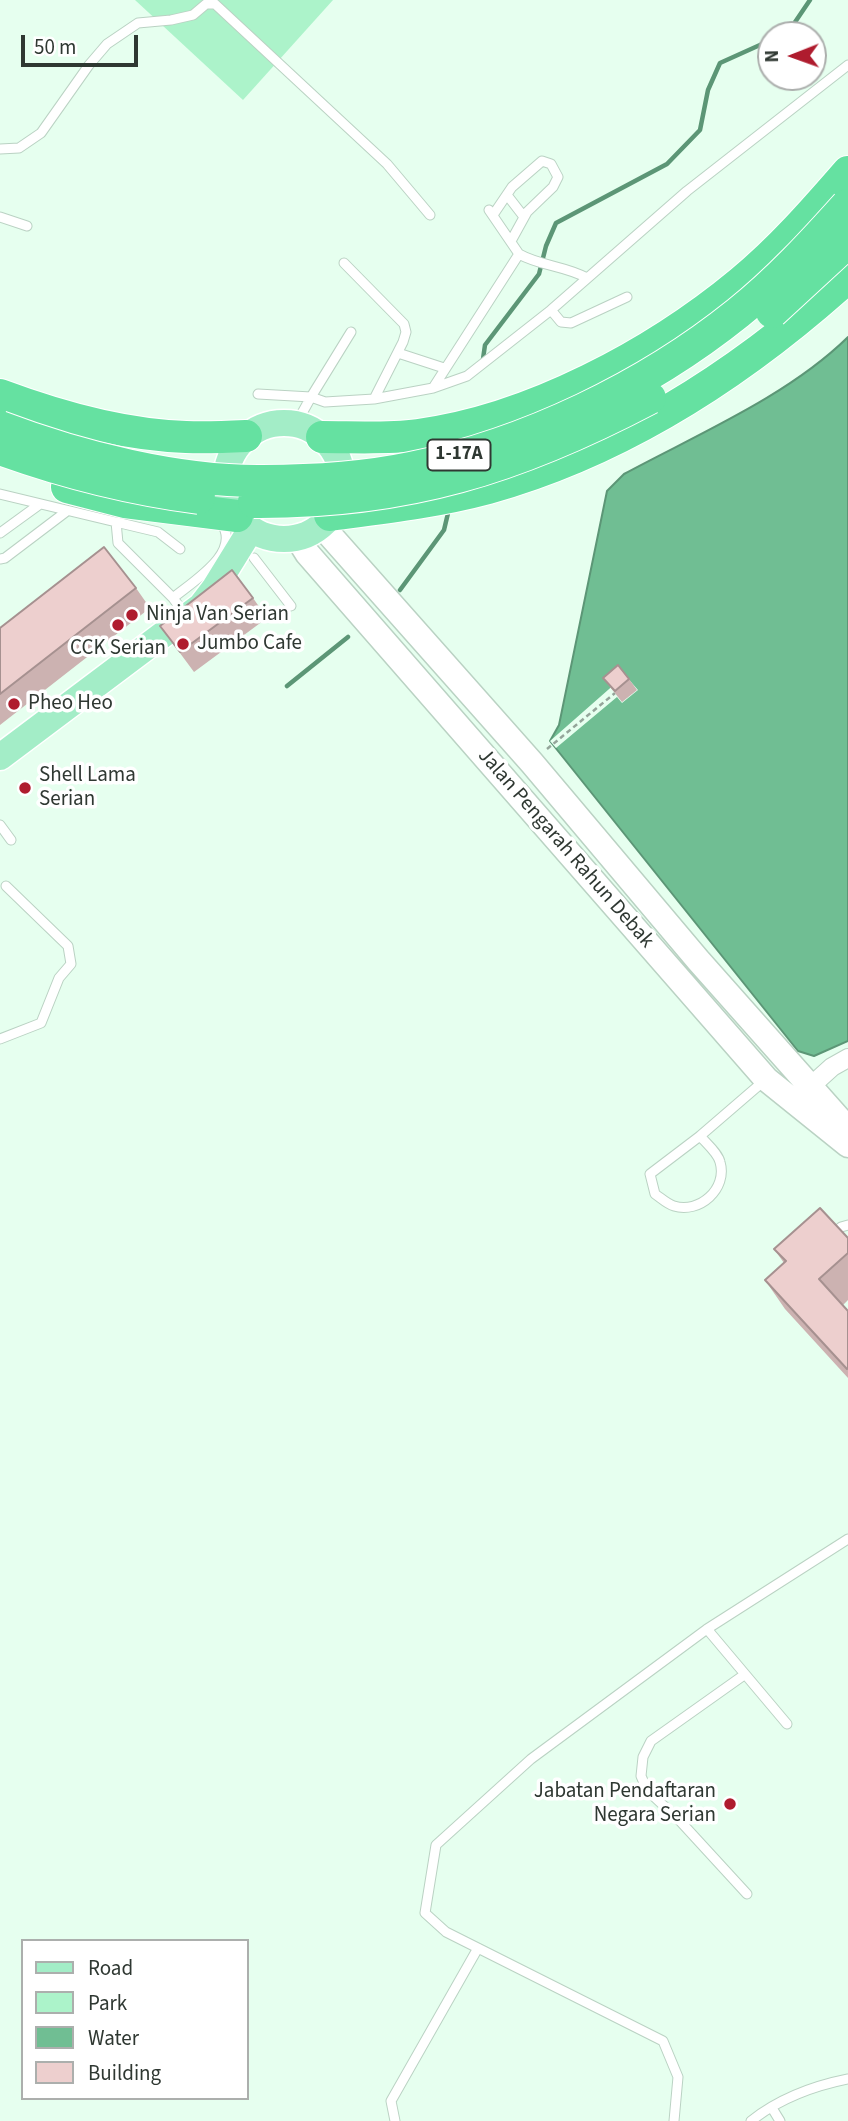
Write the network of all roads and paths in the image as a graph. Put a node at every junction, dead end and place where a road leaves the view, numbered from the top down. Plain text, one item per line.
1 (848, 65) edge
2 (0, 149) edge
3 (848, 163) edge
4 (848, 172) edge
5 (507, 195) junction
6 (839, 203) edge
7 (430, 215) dead end
8 (0, 217) edge
9 (524, 217) junction
10 (27, 226) dead end
11 (511, 241) junction
12 (848, 242) edge
13 (519, 254) junction
14 (344, 263) dead end
15 (848, 277) edge
16 (587, 278) junction
17 (627, 298) dead end
18 (551, 310) junction
19 (351, 332) dead end
20 (398, 353) junction
21 (444, 368) junction
22 (433, 387) junction
23 (258, 394) dead end
24 (0, 395) edge
25 (311, 397) junction
26 (374, 399) junction
27 (0, 427) edge
28 (309, 431) junction
29 (415, 435) junction
30 (246, 436) junction
31 (0, 449) edge
32 (0, 465) edge
33 (0, 494) edge
34 (430, 502) junction
35 (40, 504) junction
36 (67, 511) junction
37 (234, 520) junction
38 (326, 520) junction
39 (116, 522) junction
40 (2, 529) edge
41 (287, 538) junction
42 (118, 543) junction
43 (180, 549) dead end
44 (107, 551) edge
45 (254, 558) junction
46 (0, 559) edge
47 (214, 589) junction
48 (291, 606) dead end
49 (180, 608) junction
50 (614, 693) edge
51 (0, 757) edge
52 (533, 762) junction
53 (0, 825) edge
54 (11, 840) dead end
55 (6, 886) dead end
56 (0, 1040) edge
57 (848, 1058) edge
58 (766, 1079) junction
59 (811, 1086) junction
60 (848, 1129) edge
61 (700, 1136) junction
62 (848, 1145) edge
63 (848, 1226) edge
64 (822, 1244) edge
65 (848, 1539) edge
66 (707, 1629) junction
67 (744, 1675) junction
68 (787, 1724) dead end
69 (747, 1894) dead end
70 (478, 1948) junction
71 (848, 2079) edge
72 (772, 2108) junction
73 (395, 2121) edge
74 (674, 2121) edge
75 (751, 2121) edge
76 (780, 2121) edge

1 - 16 lane
2 - 7 lane
3 - 6 lane
4 - 6 highway
5 - 9 lane
5 - 9 lane
5 - 11 lane
6 - 27 highway, 1-17A, bridge
6 - 29 highway
8 - 10 lane
9 - 11 lane
11 - 13 lane
12 - 31 highway, 1-17A, bridge
13 - 16 lane
13 - 21 lane
14 - 20 lane
15 - 34 highway
16 - 18 lane
17 - 18 lane
18 - 22 lane
19 - 25 lane
20 - 21 lane
20 - 26 lane
21 - 22 lane
22 - 26 lane
23 - 25 lane
24 - 30 highway
25 - 26 lane
25 - 28 lane
28 - 29 highway
28 - 30 main road
28 - 38 main road
29 - 34 highway
30 - 37 main road
32 - 37 highway
33 - 35 lane
34 - 38 highway
35 - 36 lane
35 - 40 lane
36 - 39 lane
36 - 46 lane
37 - 41 main road
37 - 47 main road
37 - 49 lane
38 - 41 main road
38 - 52 street, Jalan Pengarah Rahun Debak
39 - 42 lane
39 - 43 lane
41 - 45 main road
41 - 58 street, Jalan Pengarah Rahun Debak
42 - 44 lane
42 - 49 lane
45 - 47 main road
45 - 48 lane
47 - 49 main road
49 - 51 main road
50 - 52 path
52 - 59 street, Jalan Pengarah Rahun Debak
53 - 54 lane
55 - 56 lane
57 - 59 street
58 - 61 lane
58 - 62 street, Jalan Pengarah Rahun Debak
59 - 60 street, Jalan Pengarah Rahun Debak
61 - 61 lane
63 - 64 lane
65 - 66 lane
66 - 67 lane
66 - 70 lane
67 - 68 lane
67 - 69 lane
70 - 73 lane
70 - 74 lane
71 - 72 lane
72 - 75 lane
72 - 76 lane

